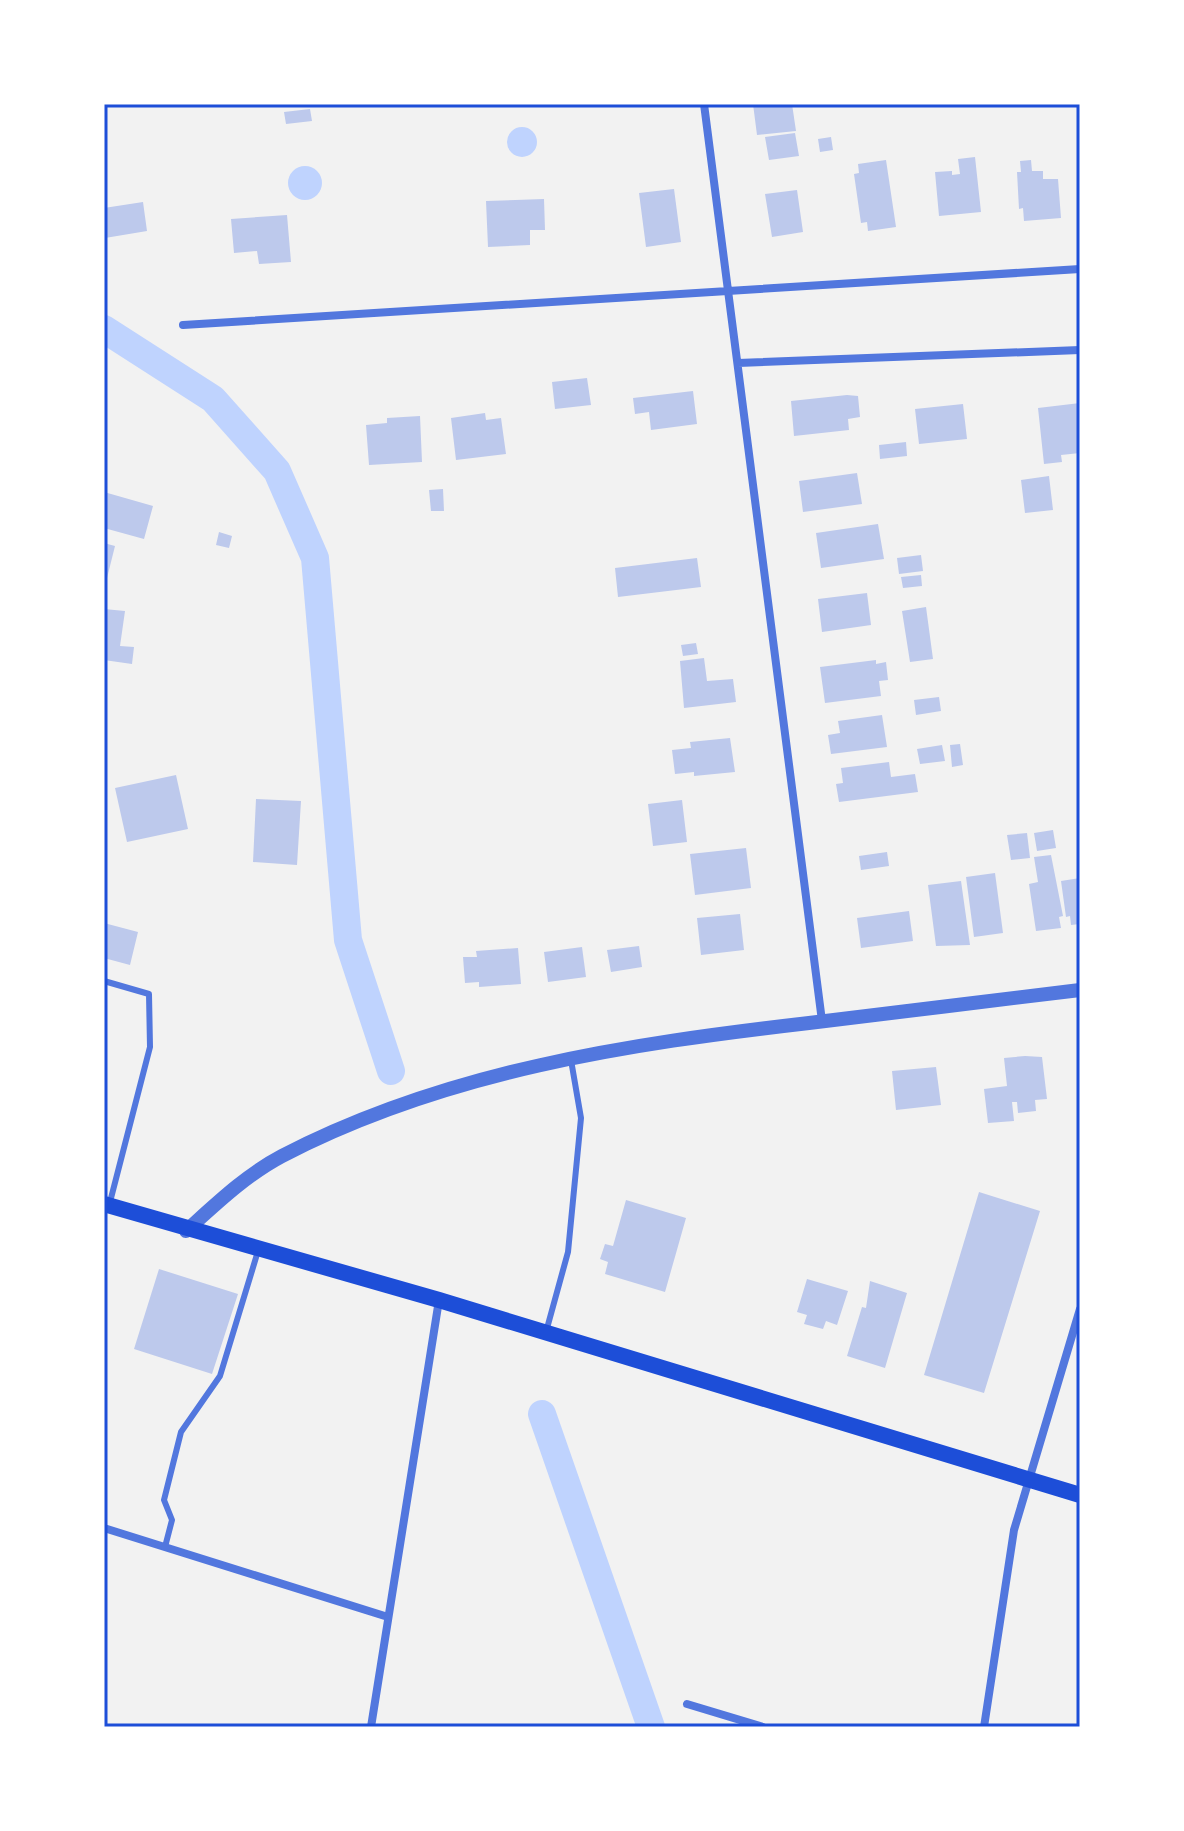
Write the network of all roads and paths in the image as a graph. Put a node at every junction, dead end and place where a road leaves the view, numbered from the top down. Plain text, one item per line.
1 (704, 104) edge
2 (1080, 269) edge
3 (728, 289) junction
4 (183, 325) dead end
5 (1080, 350) edge
6 (738, 363) junction
7 (104, 981) edge
8 (1080, 990) edge
9 (822, 1021) junction
10 (571, 1057) junction
11 (107, 1205) edge
12 (186, 1231) junction
13 (258, 1251) junction
14 (439, 1300) junction
15 (1080, 1309) edge
16 (546, 1332) junction
17 (1026, 1480) junction
18 (1080, 1495) edge
19 (104, 1528) edge
20 (165, 1547) junction
21 (388, 1617) junction
22 (687, 1704) dead end
23 (371, 1727) edge
24 (763, 1727) edge
25 (984, 1727) edge

1 - 3 street
2 - 3 street
3 - 4 street
3 - 6 street
5 - 6 street
6 - 9 street
7 - 11 lane
8 - 9 street
9 - 10 street
10 - 12 street
10 - 16 lane
11 - 12 main road
12 - 13 main road
13 - 14 main road
13 - 20 lane
14 - 16 main road
14 - 21 street
15 - 17 street
16 - 17 main road
17 - 18 main road
17 - 25 street
19 - 20 street
20 - 21 street
21 - 23 street
22 - 24 street

